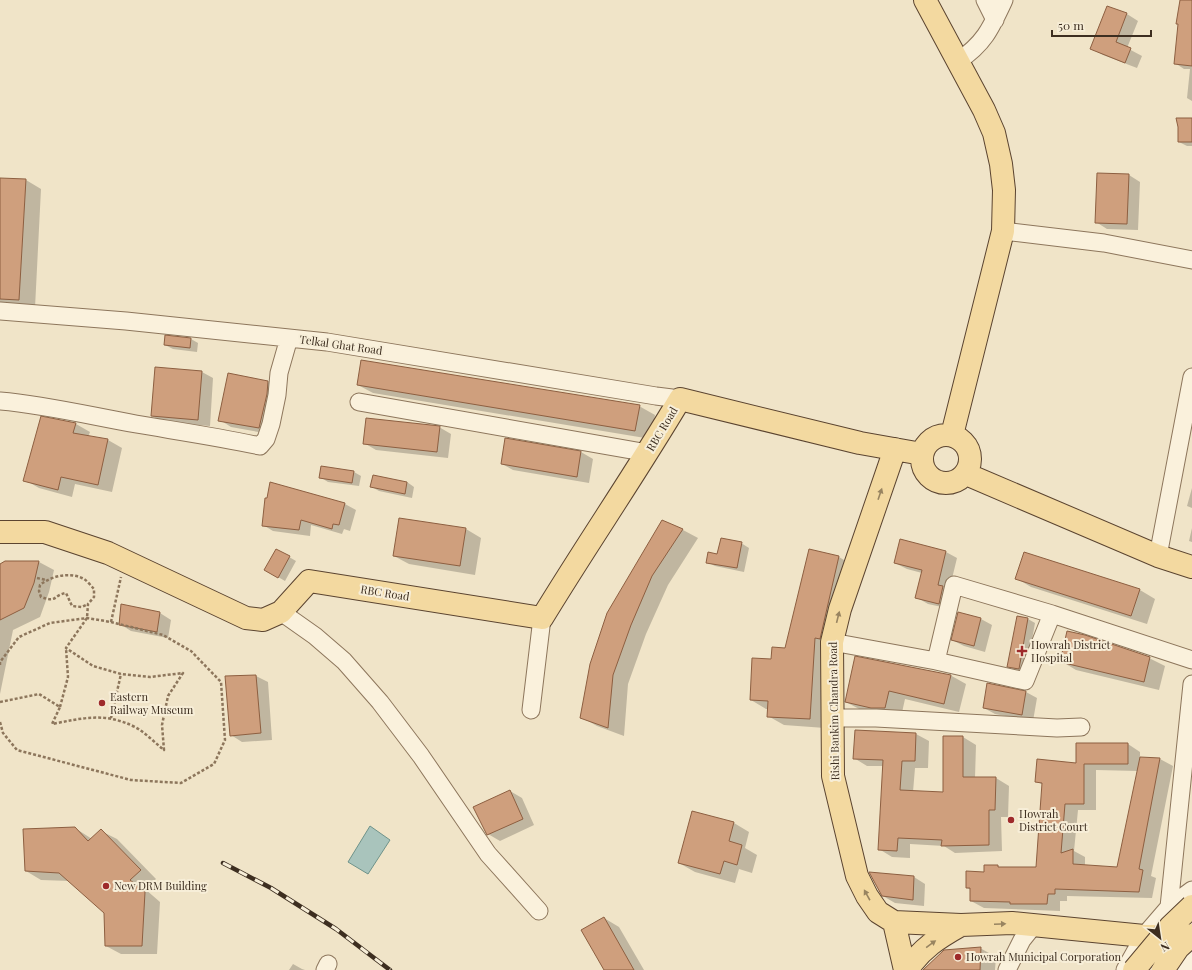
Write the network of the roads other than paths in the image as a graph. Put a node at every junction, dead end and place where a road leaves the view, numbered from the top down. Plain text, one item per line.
1 (925, 0) edge
2 (985, 0) edge
3 (1004, 0) edge
4 (995, 20) junction
5 (958, 61) junction
6 (1003, 231) junction
7 (1192, 260) edge
8 (0, 311) edge
9 (290, 338) junction
10 (1192, 377) edge
11 (680, 398) junction
12 (0, 401) edge
13 (359, 402) dead end
14 (1189, 408) edge
15 (952, 435) junction
16 (895, 449) junction
17 (648, 453) junction
18 (922, 454) junction
19 (966, 474) junction
20 (0, 532) edge
21 (1158, 556) junction
22 (1192, 567) edge
23 (281, 612) junction
24 (1052, 614) junction
25 (542, 618) junction
26 (832, 642) junction
27 (1192, 660) edge
28 (936, 661) junction
29 (1192, 684) edge
30 (531, 710) dead end
31 (832, 718) junction
32 (1081, 727) dead end
33 (1192, 890) edge
34 (1192, 906) edge
35 (1169, 907) junction
36 (539, 911) dead end
37 (894, 922) junction
38 (1192, 924) edge
39 (961, 925) junction
40 (1034, 925) junction
41 (1144, 936) junction
42 (1192, 936) edge
43 (1192, 959) edge
44 (906, 970) edge
45 (1007, 970) edge
46 (1125, 970) edge
47 (1134, 970) edge
48 (1163, 970) edge
49 (1184, 970) edge

1 - 5 main road
2 - 4 street
3 - 4 street
4 - 5 street
5 - 6 main road
6 - 7 street
6 - 15 main road
8 - 9 street, Telkal Ghat Road
9 - 11 street, Telkal Ghat Road
9 - 12 street
10 - 14 street
11 - 16 main road
11 - 17 main road, RBC Road
13 - 17 street
14 - 21 street
15 - 18 main road
15 - 19 main road
16 - 18 main road
26 -> 16 main road, Rishi Bankim Chandra Road
17 - 25 main road, RBC Road
18 - 19 main road
19 - 21 main road
20 - 23 main road, RBC Road
21 - 22 main road
23 - 25 main road, RBC Road
23 - 36 street
24 - 27 street
24 - 28 street
24 - 28 street
25 - 30 street
26 - 28 street
26 - 31 main road, Rishi Bankim Chandra Road
29 - 35 street
31 - 32 street
37 -> 31 main road, Rishi Bankim Chandra Road
33 - 35 street
34 - 47 main road, bridge
35 - 38 street
35 - 41 street
37 - 39 main road
37 - 44 main road
39 -> 40 main road
44 -> 39 main road
40 - 41 main road
40 - 45 street
41 - 42 main road
41 - 46 street
42 - 48 main road, bridge
43 - 49 street

